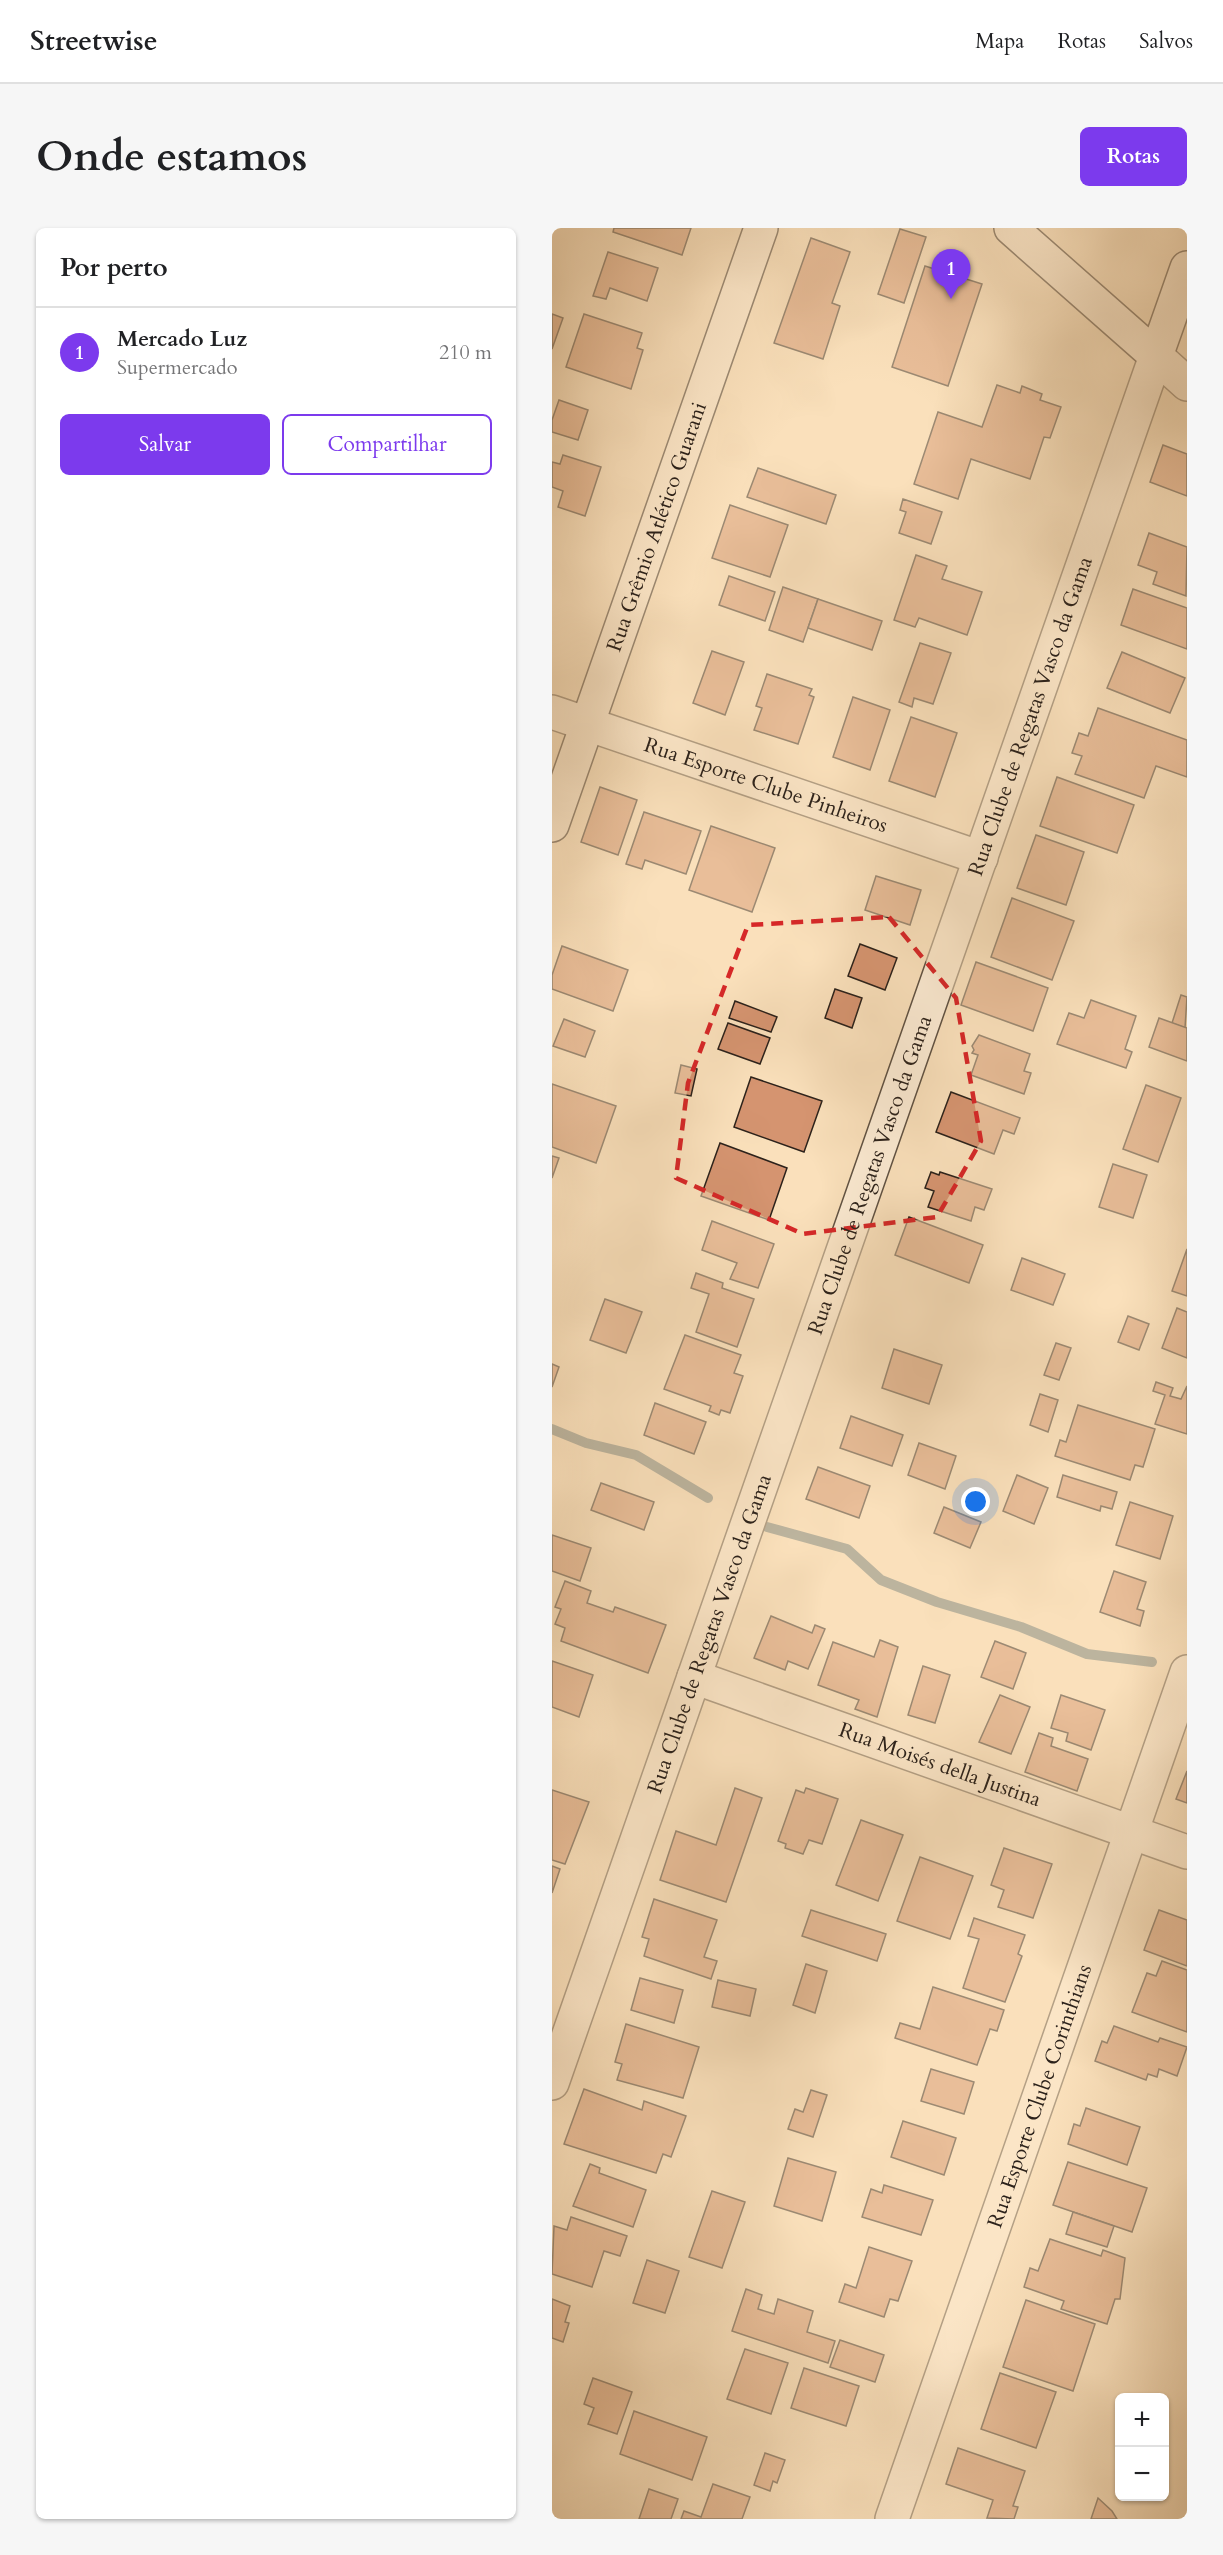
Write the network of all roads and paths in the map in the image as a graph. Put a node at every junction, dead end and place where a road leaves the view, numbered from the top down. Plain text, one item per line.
1 (761, 228) edge
2 (1011, 228) edge
3 (1187, 268) edge
4 (1156, 356) junction
5 (1187, 384) edge
6 (552, 712) edge
7 (588, 724) junction
8 (552, 825) edge
9 (981, 858) junction
10 (1187, 1672) edge
11 (694, 1677) junction
12 (1131, 1832) junction
13 (1187, 1852) edge
14 (552, 2083) edge
15 (892, 2519) edge

1 - 7 street, Rua Grêmio Atlético Guarani
2 - 4 street
3 - 4 street, Rua Clube de Regatas Vasco da Gama
4 - 5 street
4 - 9 street, Rua Clube de Regatas Vasco da Gama
6 - 7 street, Rua Esporte Clube Pinheiros
7 - 8 street, Rua Grêmio Atlético Guarani
7 - 9 street, Rua Esporte Clube Pinheiros
9 - 11 street, Rua Clube de Regatas Vasco da Gama
10 - 12 street, Rua Esporte Clube Corinthians
11 - 12 street, Rua Moisés della Justina
11 - 14 street, Rua Clube de Regatas Vasco da Gama
12 - 13 street, Rua Moisés della Justina
12 - 15 street, Rua Esporte Clube Corinthians

